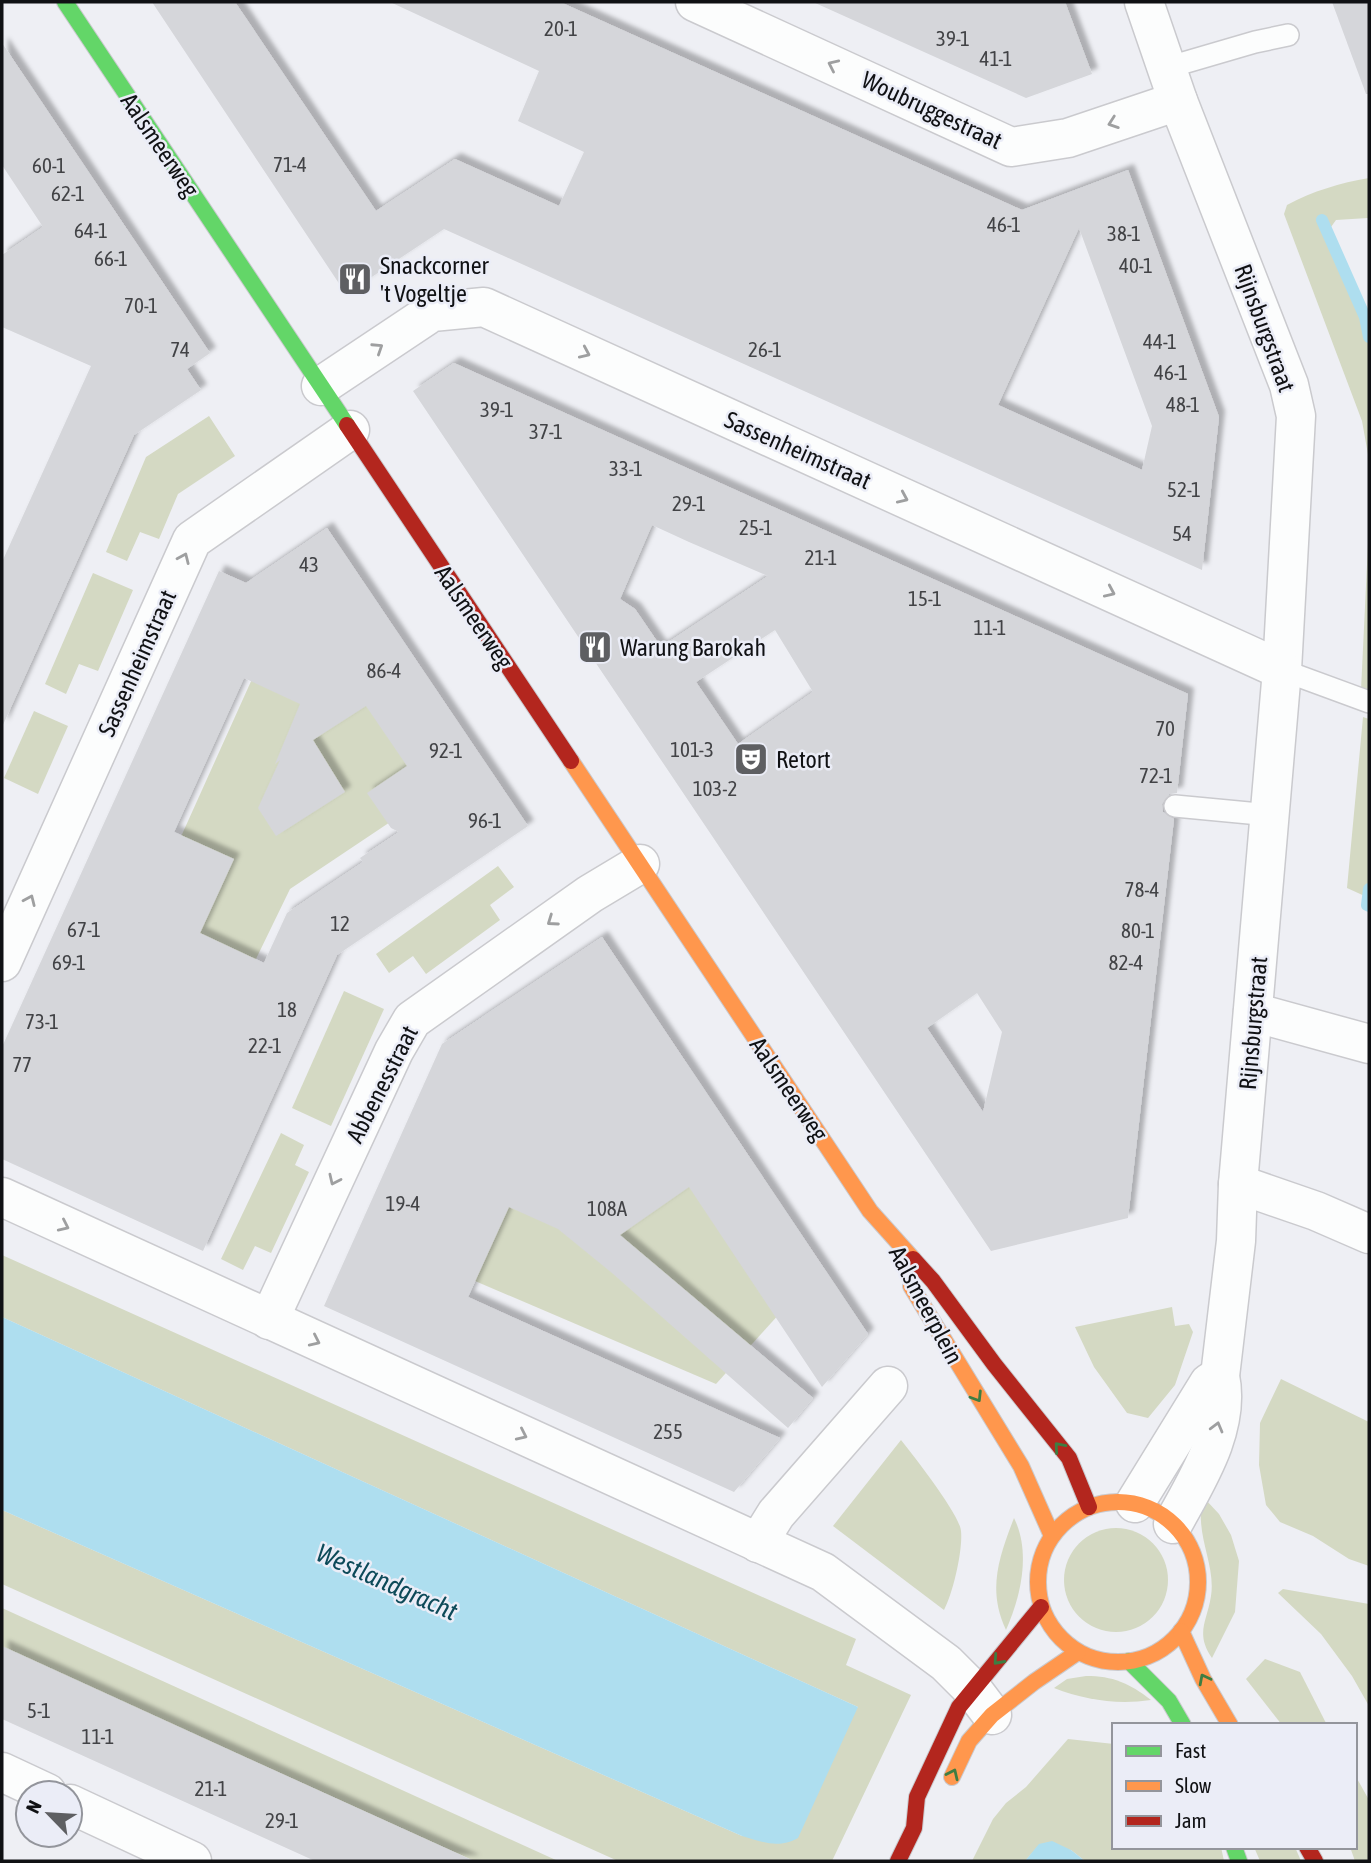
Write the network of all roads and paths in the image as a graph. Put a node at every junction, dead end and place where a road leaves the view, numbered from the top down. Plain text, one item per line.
1 (65, 2) edge
2 (695, 2) edge
3 (1144, 2) edge
4 (1288, 35) dead end
5 (1172, 84) junction
6 (321, 386) junction
7 (350, 430) junction
8 (1282, 670) junction
9 (1365, 700) edge
10 (1175, 806) dead end
11 (1270, 815) junction
12 (639, 864) junction
13 (2, 962) edge
14 (1254, 1012) junction
15 (1369, 1044) edge
16 (1238, 1184) junction
17 (2, 1197) edge
18 (886, 1230) junction
19 (1369, 1234) edge
20 (269, 1320) junction
21 (1220, 1376) junction
22 (888, 1386) dead end
23 (1135, 1503) junction
24 (1089, 1507) junction
25 (1173, 1524) junction
26 (1052, 1536) junction
27 (758, 1543) junction
28 (1041, 1607) junction
29 (1181, 1631) junction
30 (1079, 1652) junction
31 (1129, 1661) junction
32 (982, 1703) junction
33 (1182, 1723) edge
34 (1229, 1723) edge
35 (943, 1796) dead end
36 (84, 1811) edge
37 (930, 1814) dead end
38 (914, 1828) junction
39 (191, 1861) edge
40 (898, 1861) edge

1 - 6 main road, Aalsmeerweg
5 -> 2 street, Woubruggestraat
3 - 5 street, Rijnsburgstraat
4 - 5 lane
5 - 8 street, Rijnsburgstraat
6 - 7 main road, Aalsmeerweg
6 -> 8 street, Sassenheimstraat
7 - 12 main road, Aalsmeerweg
13 -> 7 street, Sassenheimstraat
8 - 9 lane
8 - 11 street, Rijnsburgstraat
10 - 11 lane
11 - 14 street, Rijnsburgstraat
12 - 18 main road, Aalsmeerweg
12 -> 20 street, Abbenesstraat
14 - 15 street
14 - 16 street, Rijnsburgstraat
16 - 19 street
16 - 21 street, Rijnsburgstraat
17 -> 20 street
24 -> 18 main road, Aalsmeerplein
18 -> 26 main road, Aalsmeerplein
20 -> 27 street
21 - 23 street
25 -> 21 street, Rijnsburgstraat
22 - 27 street
23 - 24 main road
23 - 25 main road
24 - 26 main road
25 - 29 main road
26 - 28 main road
27 - 32 street
28 - 30 main road
28 -> 32 main road
29 - 31 main road
34 -> 29 main road
30 - 31 main road
30 - 32 main road
31 - 33 main road
35 -> 32 main road
32 - 38 main road
36 - 39 street
37 - 38 main road
38 - 40 main road

